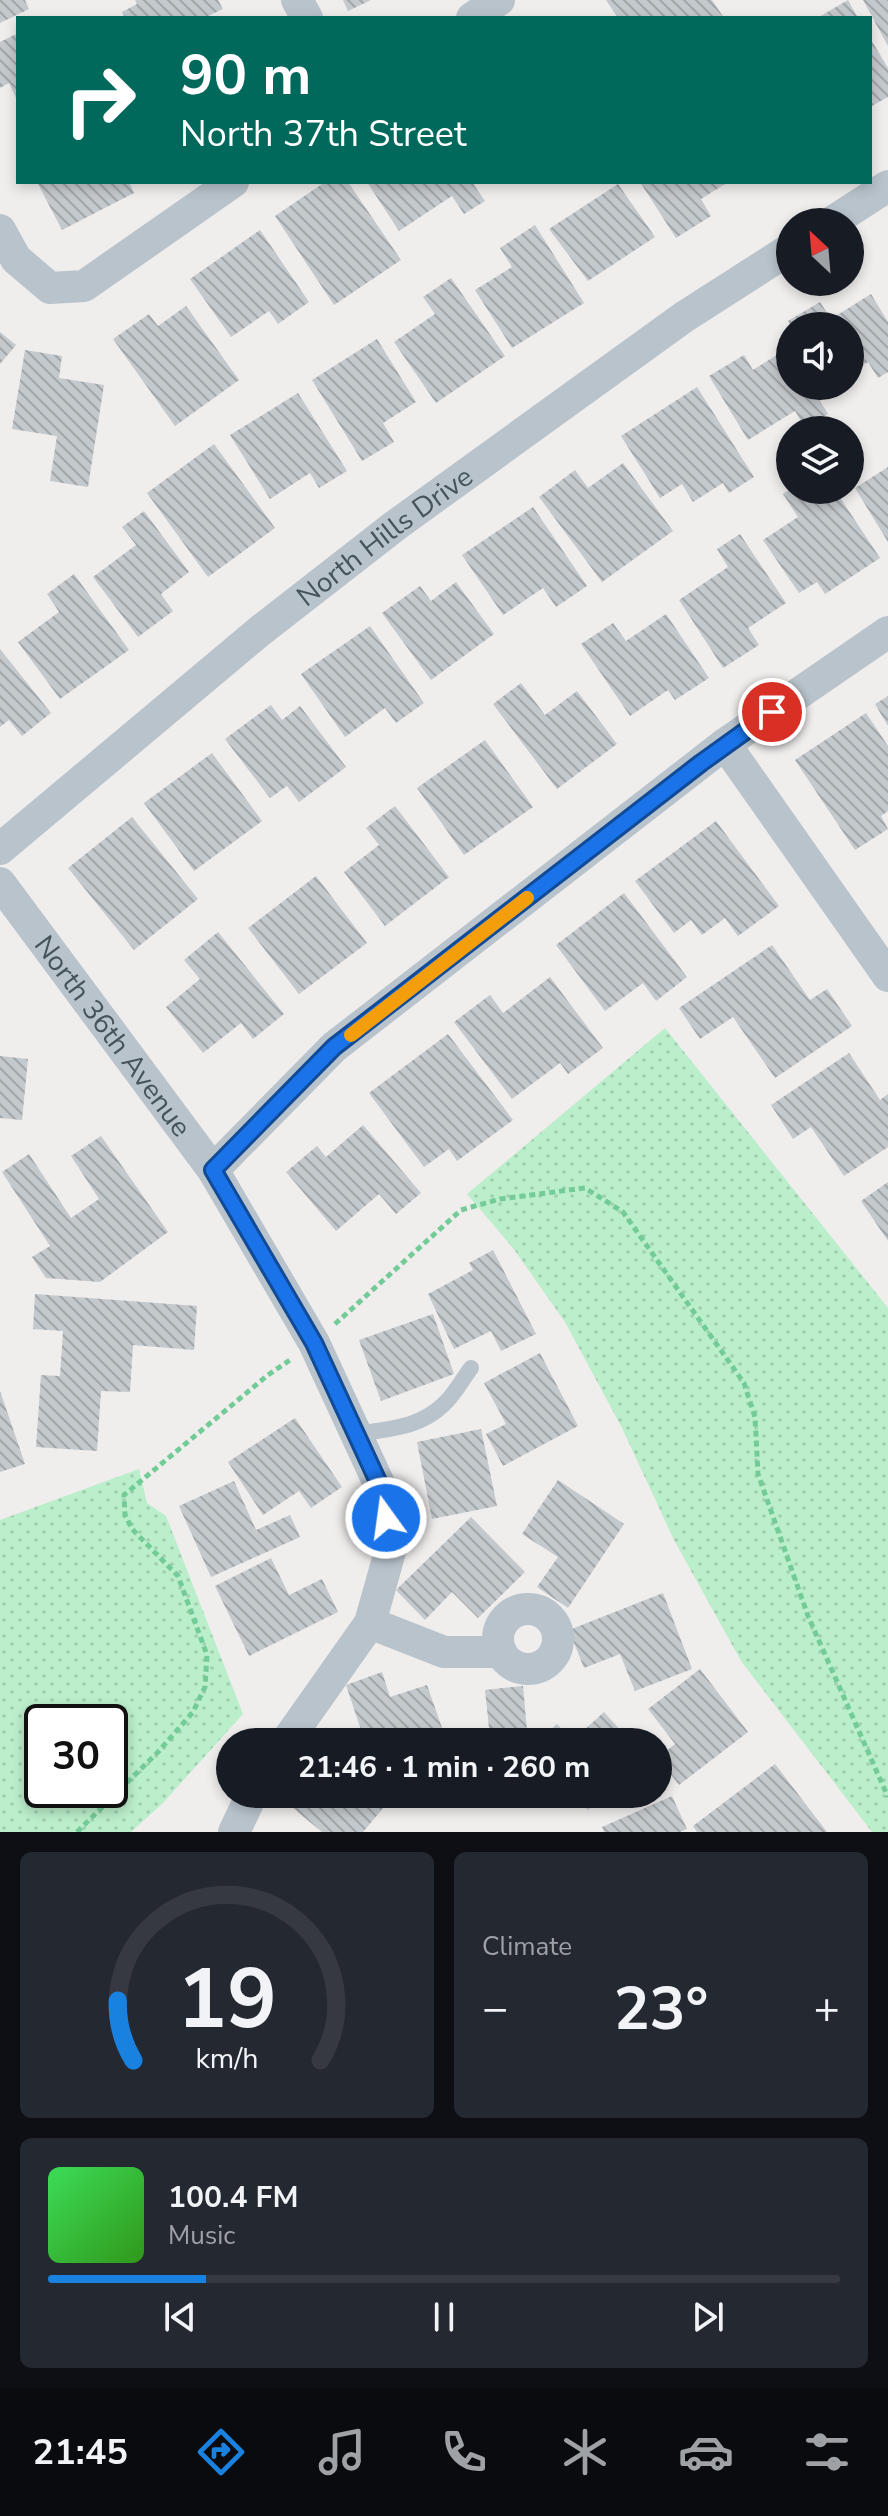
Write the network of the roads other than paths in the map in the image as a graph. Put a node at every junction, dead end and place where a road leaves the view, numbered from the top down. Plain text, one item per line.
1 (499, 0) edge
2 (475, 16) edge
3 (230, 184) edge
4 (888, 186) edge
5 (854, 208) edge
6 (0, 230) edge
7 (776, 258) edge
8 (888, 632) edge
9 (725, 744) junction
10 (0, 849) edge
11 (0, 883) edge
12 (888, 976) edge
13 (213, 1170) junction
14 (471, 1368) dead end
15 (356, 1434) junction
16 (370, 1623) junction
17 (501, 1652) dead end
18 (296, 1728) edge
19 (245, 1808) edge
20 (234, 1832) edge

1 - 2 street
3 - 6 street
4 - 5 street
7 - 10 street, North Hills Drive
8 - 9 street
9 - 12 street
9 - 13 street
11 - 13 street, North 36th Avenue
13 - 15 street, North 36th Avenue
14 - 15 lane
15 - 16 street, North 36th Avenue
16 - 17 street
16 - 18 street, North 36th Avenue
19 - 20 street

